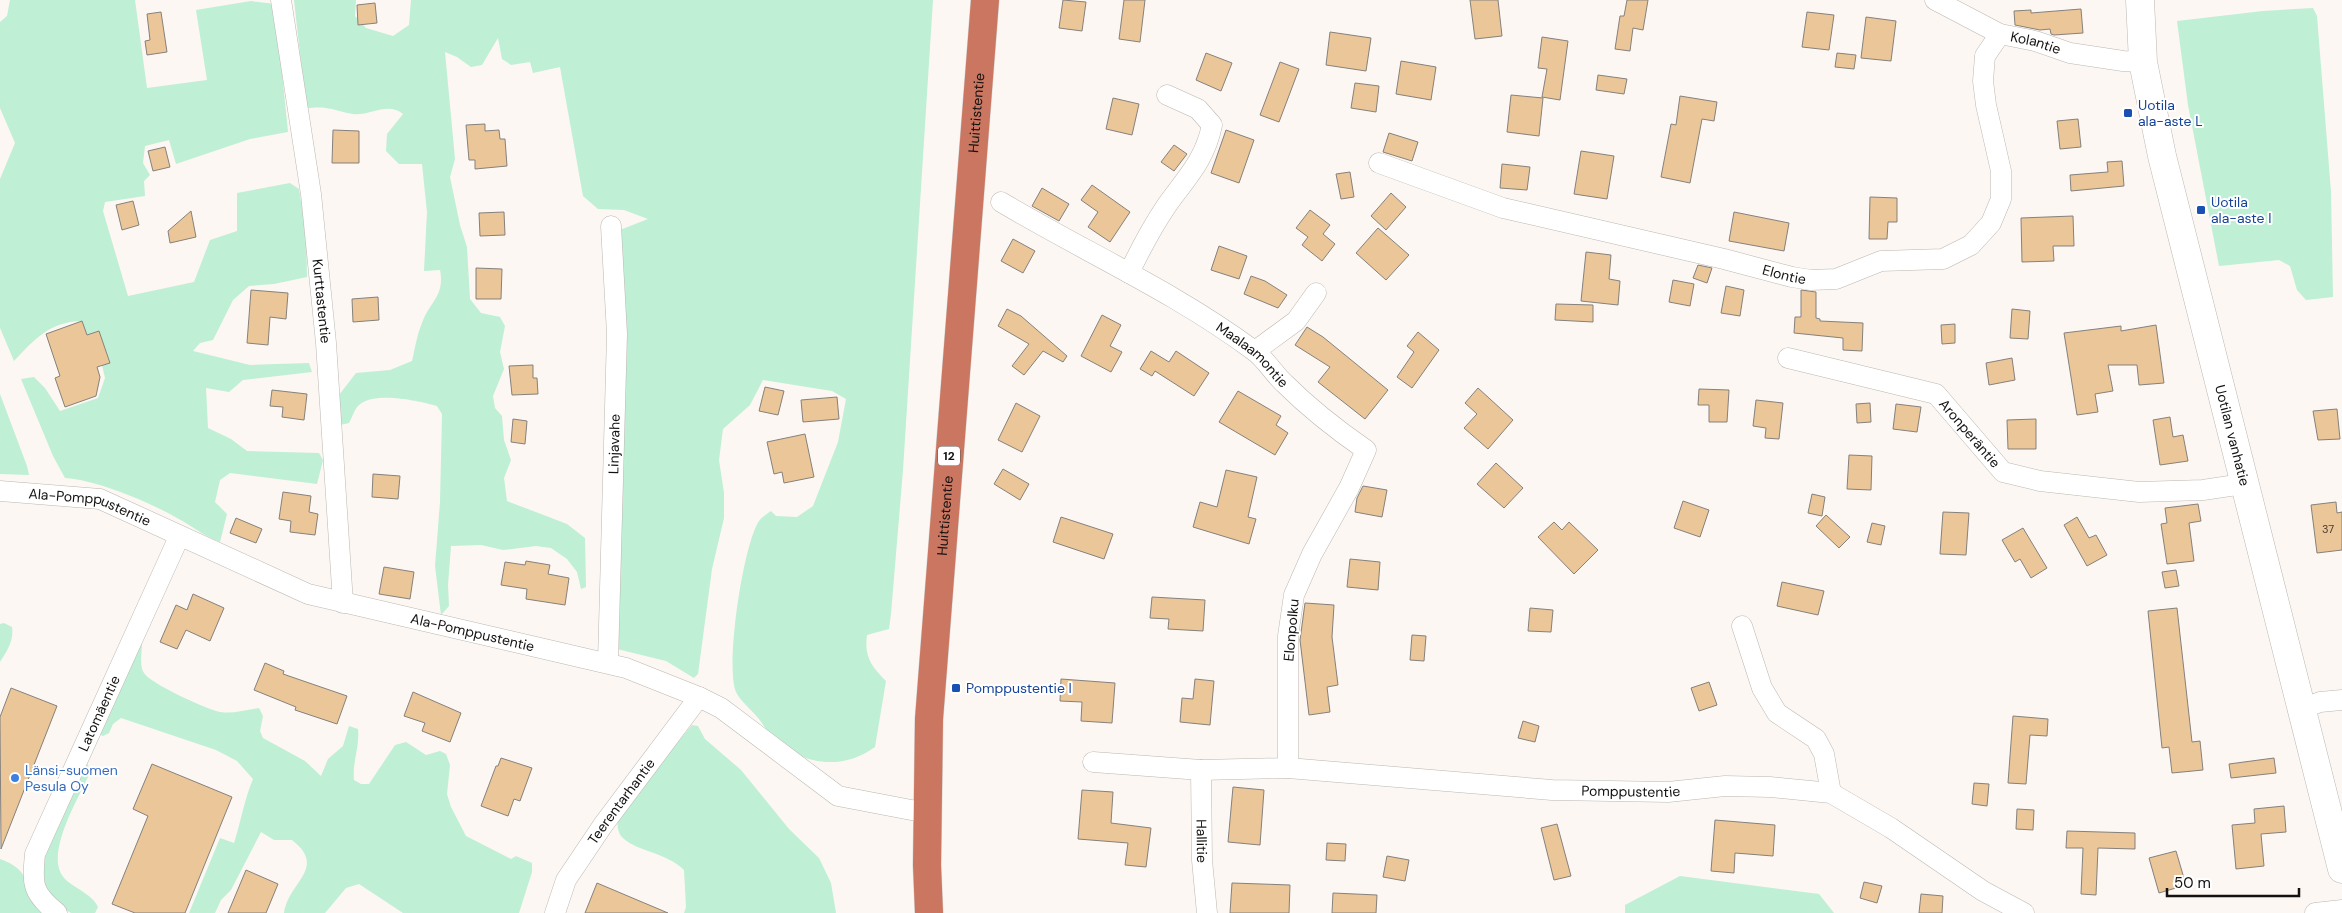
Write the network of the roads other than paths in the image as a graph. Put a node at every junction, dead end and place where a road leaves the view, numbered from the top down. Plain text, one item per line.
1 (281, 0) edge
2 (985, 0) edge
3 (1935, 0) edge
4 (2140, 0) edge
5 (2000, 34) junction
6 (2143, 62) junction
7 (1167, 95) dead end
8 (1379, 163) dead end
9 (1001, 202) dead end
10 (612, 226) dead end
11 (1129, 273) junction
12 (1316, 293) dead end
13 (1255, 351) junction
14 (1788, 358) dead end
15 (1366, 450) joint
16 (2244, 484) junction
17 (0, 491) edge
18 (179, 537) junction
19 (343, 603) junction
20 (1742, 626) dead end
21 (608, 662) junction
22 (699, 697) junction
23 (2342, 700) edge
24 (2302, 709) junction
25 (1094, 762) dead end
26 (1288, 768) junction
27 (1202, 770) junction
28 (1831, 793) junction
29 (927, 813) junction
30 (2342, 869) edge
31 (2342, 910) edge
32 (57, 913) edge
33 (555, 913) edge
34 (930, 913) edge
35 (1207, 913) edge
36 (2024, 913) edge
37 (2315, 913) edge

1 - 19 street, Kurttastentie
2 - 29 highway, Huittistentie / 12
3 - 5 street, Kolantie
4 - 6 main road, Uotilan vanhatie
5 - 6 street, Kolantie
5 - 8 street, Elontie
6 - 16 main road, Uotilan vanhatie
7 - 11 street
9 - 11 street, Maalaamontie
10 - 21 street, Linjavahe
11 - 13 street, Maalaamontie
12 - 13 street
13 - 15 street, Maalaamontie
14 - 16 street, Aronperäntie
15 - 26 street, Elonpolku
16 - 24 main road, Uotilan vanhatie
17 - 18 street, Ala-Pomppustentie
18 - 19 street, Ala-Pomppustentie
18 - 32 street, Latomäentie
19 - 21 street, Ala-Pomppustentie
20 - 28 street
21 - 22 street, Ala-Pomppustentie
22 - 29 street, Ala-Pomppustentie
22 - 33 street, Teerentarhantie
23 - 24 street
24 - 30 main road, Uotilan vanhatie
25 - 27 street, Pomppustentie
26 - 27 street, Pomppustentie
26 - 28 street, Pomppustentie
27 - 35 street, Hallitie
28 - 36 street, Pomppustentie
29 - 34 highway, Huittistentie / 12
31 - 37 street

